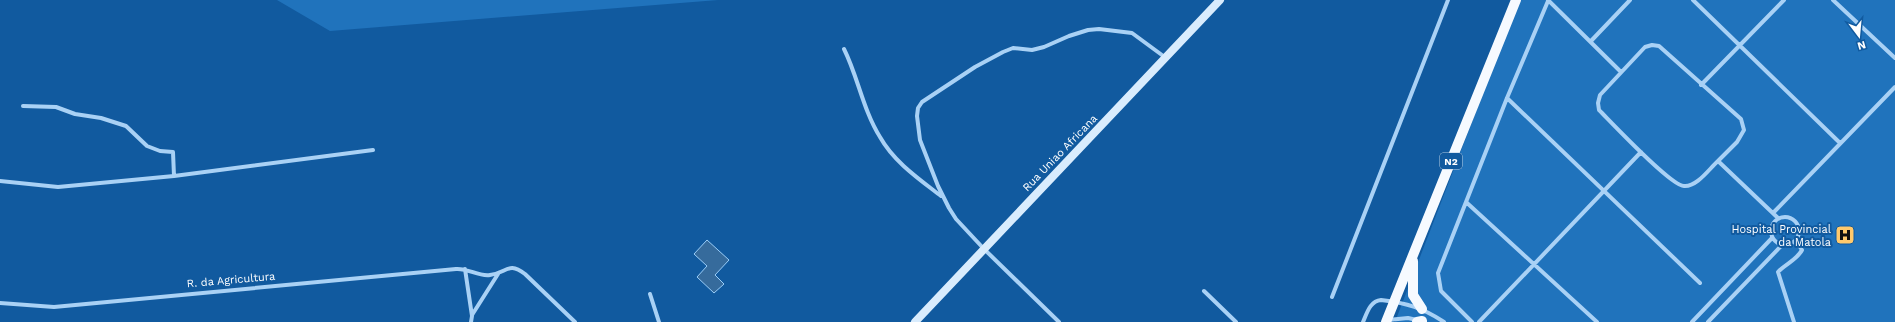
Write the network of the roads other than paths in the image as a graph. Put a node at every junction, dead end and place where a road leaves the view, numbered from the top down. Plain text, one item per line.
1 (1220, 0) edge
2 (1448, 0) edge
3 (1516, 0) edge
4 (1548, 0) edge
5 (1630, 0) edge
6 (1693, 0) edge
7 (1784, 0) edge
8 (1833, 0) edge
9 (1591, 41) junction
10 (1741, 45) junction
11 (844, 49) dead end
12 (1166, 58) junction
13 (1895, 58) edge
14 (1621, 72) junction
15 (1701, 85) junction
16 (1895, 87) edge
17 (1507, 98) junction
18 (23, 106) dead end
19 (1840, 143) junction
20 (373, 150) dead end
21 (1641, 152) junction
22 (1718, 161) junction
23 (174, 176) junction
24 (0, 181) edge
25 (1603, 191) junction
26 (943, 198) junction
27 (1466, 202) junction
28 (1773, 213) junction
29 (1778, 218) junction
30 (1772, 238) junction
31 (1796, 241) junction
32 (1782, 245) junction
33 (984, 249) junction
34 (1414, 251) junction
35 (1533, 265) junction
36 (465, 268) junction
37 (498, 273) junction
38 (1700, 283) dead end
39 (1204, 291) dead end
40 (650, 294) dead end
41 (1332, 297) dead end
42 (1394, 301) junction
43 (0, 303) edge
44 (1422, 309) junction
45 (472, 316) junction
46 (1387, 321) edge
47 (471, 322) edge
48 (575, 322) edge
49 (659, 322) edge
50 (915, 322) edge
51 (1059, 322) edge
52 (1236, 322) edge
53 (1363, 322) edge
54 (1421, 322) edge
55 (1444, 322) edge
56 (1472, 322) edge
57 (1479, 322) edge
58 (1598, 322) edge
59 (1692, 322) edge
60 (1708, 322) edge
61 (1794, 322) edge

1 - 12 main road, Rua Uniao Africana
2 - 41 street
3 - 34 main road, N2
4 - 9 street
4 - 17 street
5 - 9 street
6 - 10 street
7 - 10 street
8 - 13 street
9 - 14 street
10 - 15 street
10 - 19 street
11 - 26 street
12 - 26 street
12 - 33 main road, Rua Uniao Africana
14 - 15 street
14 - 21 street
15 - 22 street
16 - 19 street
17 - 25 street
17 - 27 street
18 - 23 street
19 - 28 street
20 - 23 street
21 - 22 street
21 - 25 street
22 - 28 street
23 - 24 street
25 - 35 street
25 - 38 street
26 - 33 street
27 - 35 street
27 - 56 street
28 - 29 street
29 - 30 street
29 - 31 street
30 - 32 street
30 - 59 street
31 - 32 street
31 - 61 street
32 - 60 street
33 - 50 main road, Rua Uniao Africana
33 - 51 street
34 - 42 main road, N2
34 - 44 main road
35 - 57 street
35 - 58 street
36 - 37 street
36 - 43 street, R. da Agricultura
36 - 45 street
37 - 45 street
37 - 48 street
39 - 52 street
40 - 49 street
42 - 44 street
42 - 46 main road, N2
42 - 53 street
44 - 55 street
45 - 47 street
46 - 54 street

